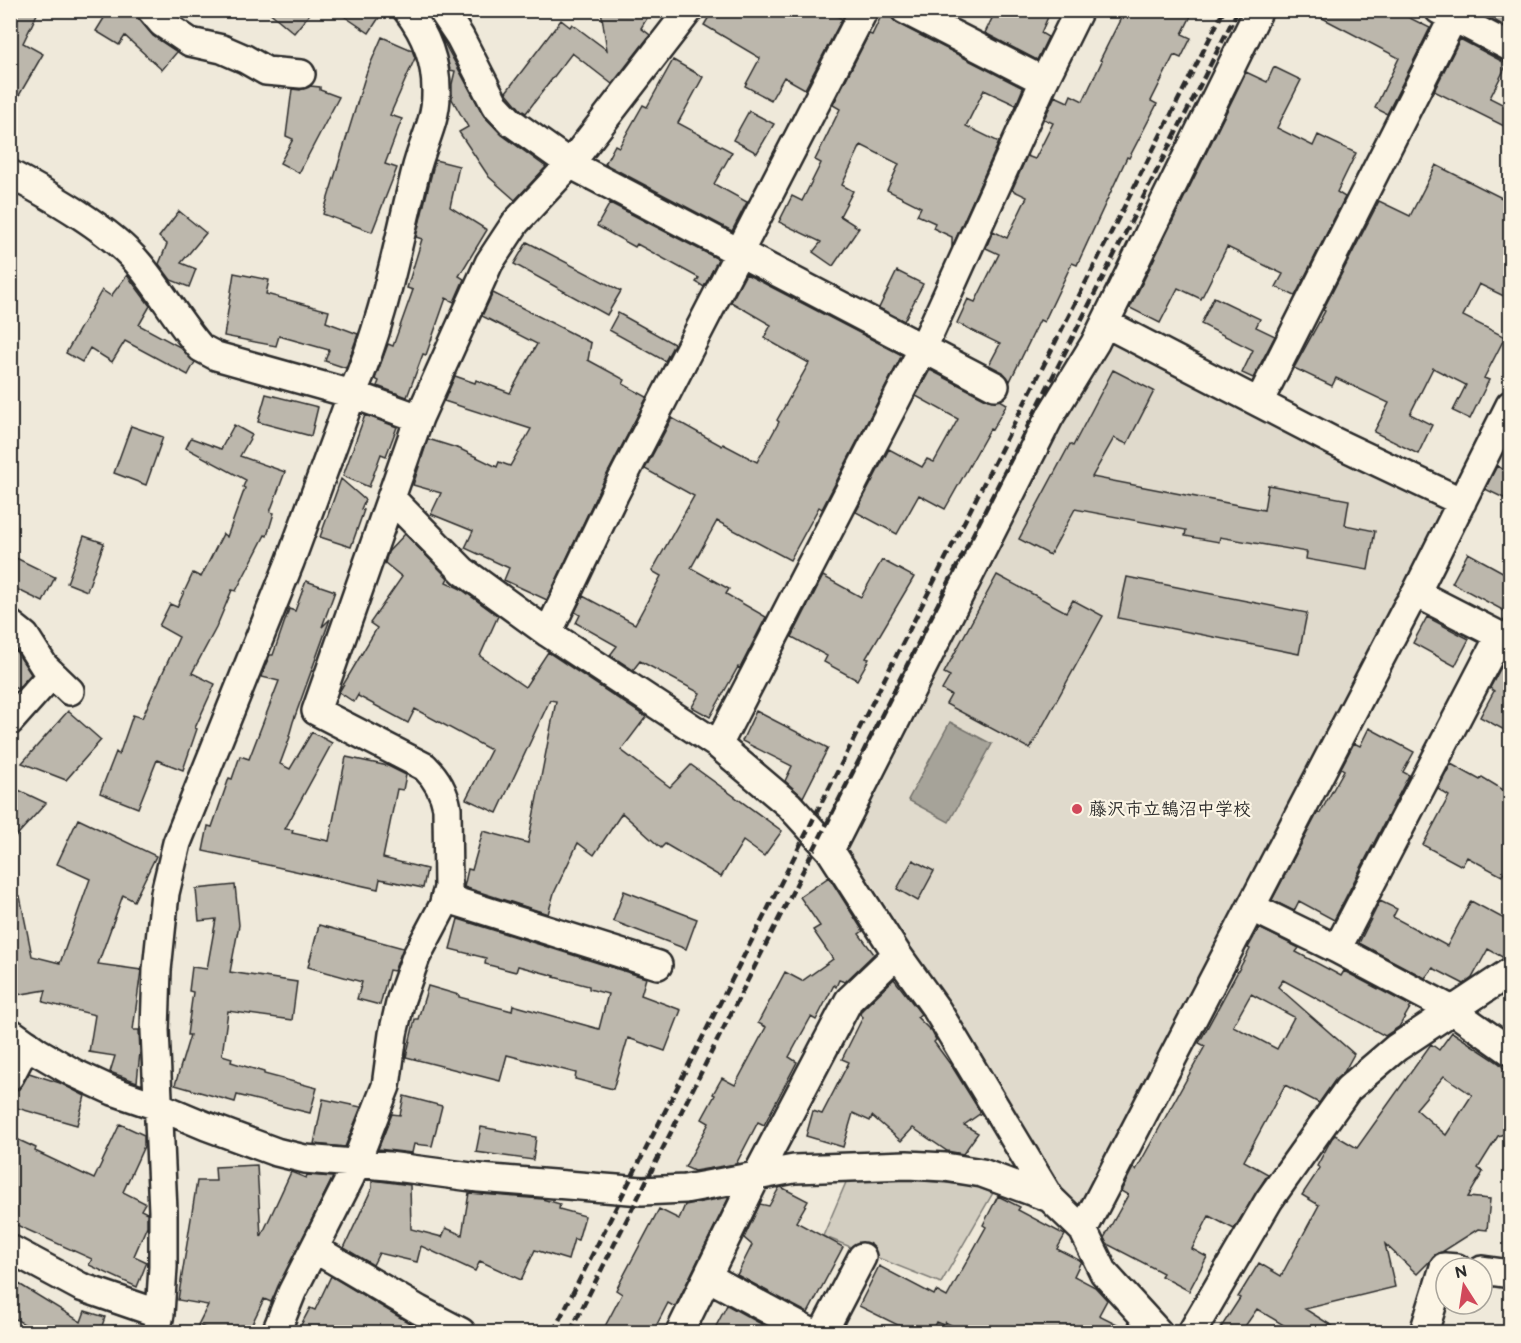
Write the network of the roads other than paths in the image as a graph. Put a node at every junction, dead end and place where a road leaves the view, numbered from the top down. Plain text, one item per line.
1 (151, 10) edge
2 (407, 10) edge
3 (442, 10) edge
4 (690, 10) edge
5 (864, 10) edge
6 (905, 10) edge
7 (1079, 10) edge
8 (1259, 10) edge
9 (1446, 14) edge
10 (1510, 47) edge
11 (302, 74) dead end
12 (1044, 81) junction
13 (570, 164) junction
14 (10, 174) edge
15 (741, 252) junction
16 (1100, 333) junction
17 (923, 348) junction
18 (994, 386) dead end
19 (352, 394) junction
20 (1259, 402) junction
21 (1510, 405) edge
22 (419, 418) junction
23 (392, 499) junction
24 (1462, 502) junction
25 (1416, 593) junction
26 (10, 624) edge
27 (548, 633) junction
28 (1505, 638) edge
29 (10, 721) edge
30 (718, 745) junction
31 (830, 850) junction
32 (445, 898) junction
33 (1251, 907) junction
34 (1337, 949) junction
35 (897, 954) junction
36 (658, 965) dead end
37 (1510, 972) edge
38 (1452, 1010) junction
39 (19, 1038) edge
40 (1510, 1051) edge
41 (10, 1076) edge
42 (157, 1106) junction
43 (357, 1163) junction
44 (757, 1175) junction
45 (1050, 1198) junction
46 (1083, 1230) junction
47 (315, 1248) junction
48 (10, 1249) edge
49 (862, 1257) dead end
50 (1494, 1272) edge
51 (1510, 1274) edge
52 (708, 1277) junction
53 (1434, 1300) edge
54 (158, 1323) edge
55 (276, 1332) edge
56 (461, 1332) edge
57 (680, 1332) edge
58 (810, 1332) edge
59 (823, 1332) edge
60 (1158, 1332) edge
61 (1192, 1332) edge
62 (1424, 1332) edge

1 - 11 street
2 - 19 street
3 - 13 street
4 - 13 street
5 - 15 street
6 - 12 street
7 - 12 street
8 - 16 street
9 - 10 street
9 - 20 street
12 - 17 street
13 - 15 street
13 - 22 street
14 - 19 street
15 - 17 street
15 - 27 street
16 - 20 street
16 - 31 street
17 - 18 street
17 - 30 street
19 - 22 street
19 - 42 street
20 - 24 street
21 - 24 street
22 - 23 street
23 - 27 street
23 - 32 street
24 - 25 street
25 - 28 street
25 - 33 street
26 - 29 street
27 - 30 street
28 - 34 street
30 - 31 street
31 - 35 street
32 - 36 street
32 - 43 street
33 - 34 street
33 - 46 street
34 - 38 street
35 - 44 street
35 - 45 street
37 - 38 street
38 - 40 street
38 - 61 street
39 - 41 street
39 - 42 street
42 - 43 street
42 - 54 street
43 - 44 street
43 - 47 street
44 - 45 street
44 - 52 street
45 - 46 street
46 - 60 street
47 - 55 street
47 - 56 street
48 - 54 street
49 - 59 street
50 - 51 street
52 - 57 street
52 - 58 street
53 - 62 street

